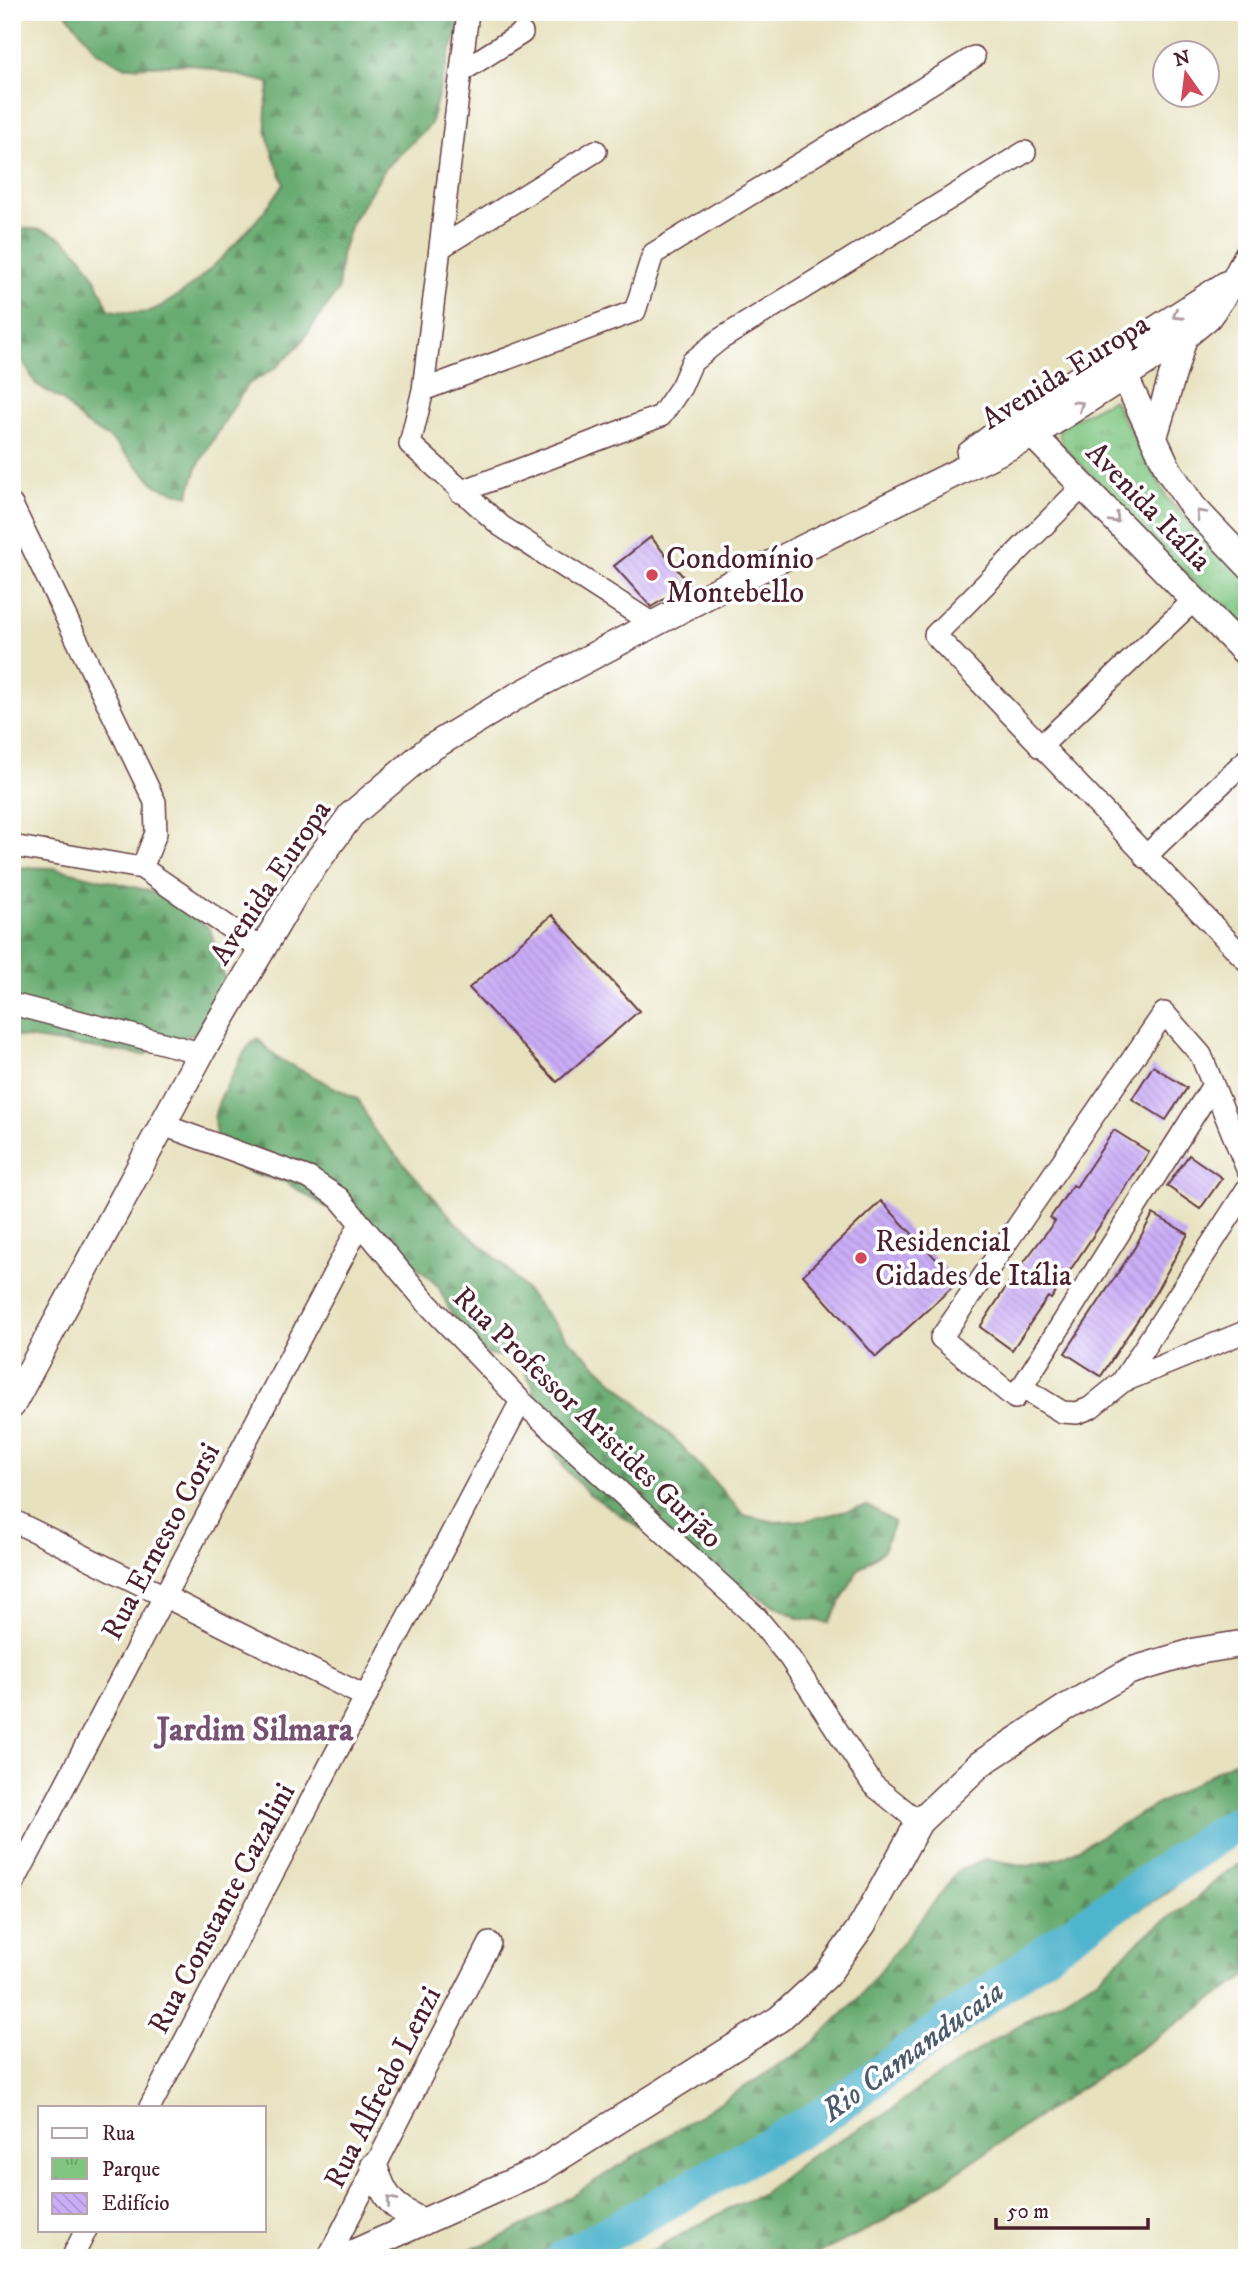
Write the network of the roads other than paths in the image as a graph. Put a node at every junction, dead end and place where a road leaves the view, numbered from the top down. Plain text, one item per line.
1 (468, 12) edge
2 (522, 33) dead end
3 (974, 57) dead end
4 (462, 71) junction
5 (596, 151) dead end
6 (1025, 152) dead end
7 (443, 246) junction
8 (1241, 268) edge
9 (1184, 337) junction
10 (1113, 370) junction
11 (424, 390) junction
12 (1060, 391) junction
13 (1033, 435) junction
14 (1154, 437) junction
15 (1083, 486) junction
16 (460, 492) junction
17 (912, 497) junction
18 (12, 505) edge
19 (1247, 564) edge
20 (1194, 600) junction
21 (653, 624) junction
22 (1247, 654) edge
23 (1040, 747) junction
24 (1247, 759) edge
25 (12, 846) edge
26 (1145, 857) junction
27 (142, 868) junction
28 (261, 949) junction
29 (1247, 961) edge
30 (12, 1004) edge
31 (201, 1053) junction
32 (1213, 1085) junction
33 (163, 1125) junction
34 (1247, 1169) edge
35 (1247, 1189) edge
36 (360, 1224) junction
37 (1247, 1331) edge
38 (1122, 1382) junction
39 (1021, 1387) junction
40 (521, 1401) junction
41 (12, 1405) edge
42 (12, 1520) edge
43 (164, 1596) junction
44 (1247, 1643) edge
45 (366, 1697) junction
46 (919, 1822) junction
47 (12, 1886) edge
48 (490, 1943) dead end
49 (151, 2106) edge
50 (374, 2166) junction
51 (423, 2222) junction
52 (85, 2232) edge
53 (72, 2258) edge
54 (328, 2258) edge
55 (342, 2258) edge

1 - 4 street
2 - 4 street
3 - 11 street
4 - 7 street
5 - 7 street
6 - 16 street
7 - 11 street
8 - 9 street, Avenida Europa
8 -> 10 street, Avenida Europa
9 - 10 street, Avenida Europa
9 - 14 street
10 - 12 street, Avenida Europa
13 -> 10 street, Avenida Europa
10 - 14 street, Avenida Itália
11 - 16 street
12 - 13 street
12 - 17 street, Avenida Europa
13 - 15 street, Avenida Itália
13 - 17 street, Avenida Europa
19 -> 14 street, Avenida Itália
15 -> 20 street, Avenida Itália
15 - 23 street
16 - 21 street
17 - 21 street, Avenida Europa
18 - 27 street
20 - 22 street, Avenida Itália
20 - 23 street
21 - 28 street, Avenida Europa
23 - 26 street
24 - 26 street
25 - 27 street
26 - 29 street
27 - 28 street
28 - 31 street, Avenida Europa
30 - 31 street
31 - 33 street, Avenida Europa
32 - 34 street
32 - 39 street
32 - 39 street
33 - 36 street, Rua Professor Aristides Gurjão
33 - 41 street, Avenida Europa
35 - 38 street
36 - 40 street, Rua Professor Aristides Gurjão
36 - 43 street, Rua Ernesto Corsi
37 - 38 street
38 - 39 street
40 - 45 street, Rua Constante Cazalini
40 - 46 street, Rua Professor Aristides Gurjão
42 - 43 street
43 - 45 street
43 - 47 street, Rua Ernesto Corsi
44 - 46 street
45 - 49 street, Rua Constante Cazalini
46 - 51 street
48 - 50 street, Rua Alfredo Lenzi
51 -> 50 street
50 - 54 street, Rua Alfredo Lenzi
51 - 55 street
52 - 53 street

